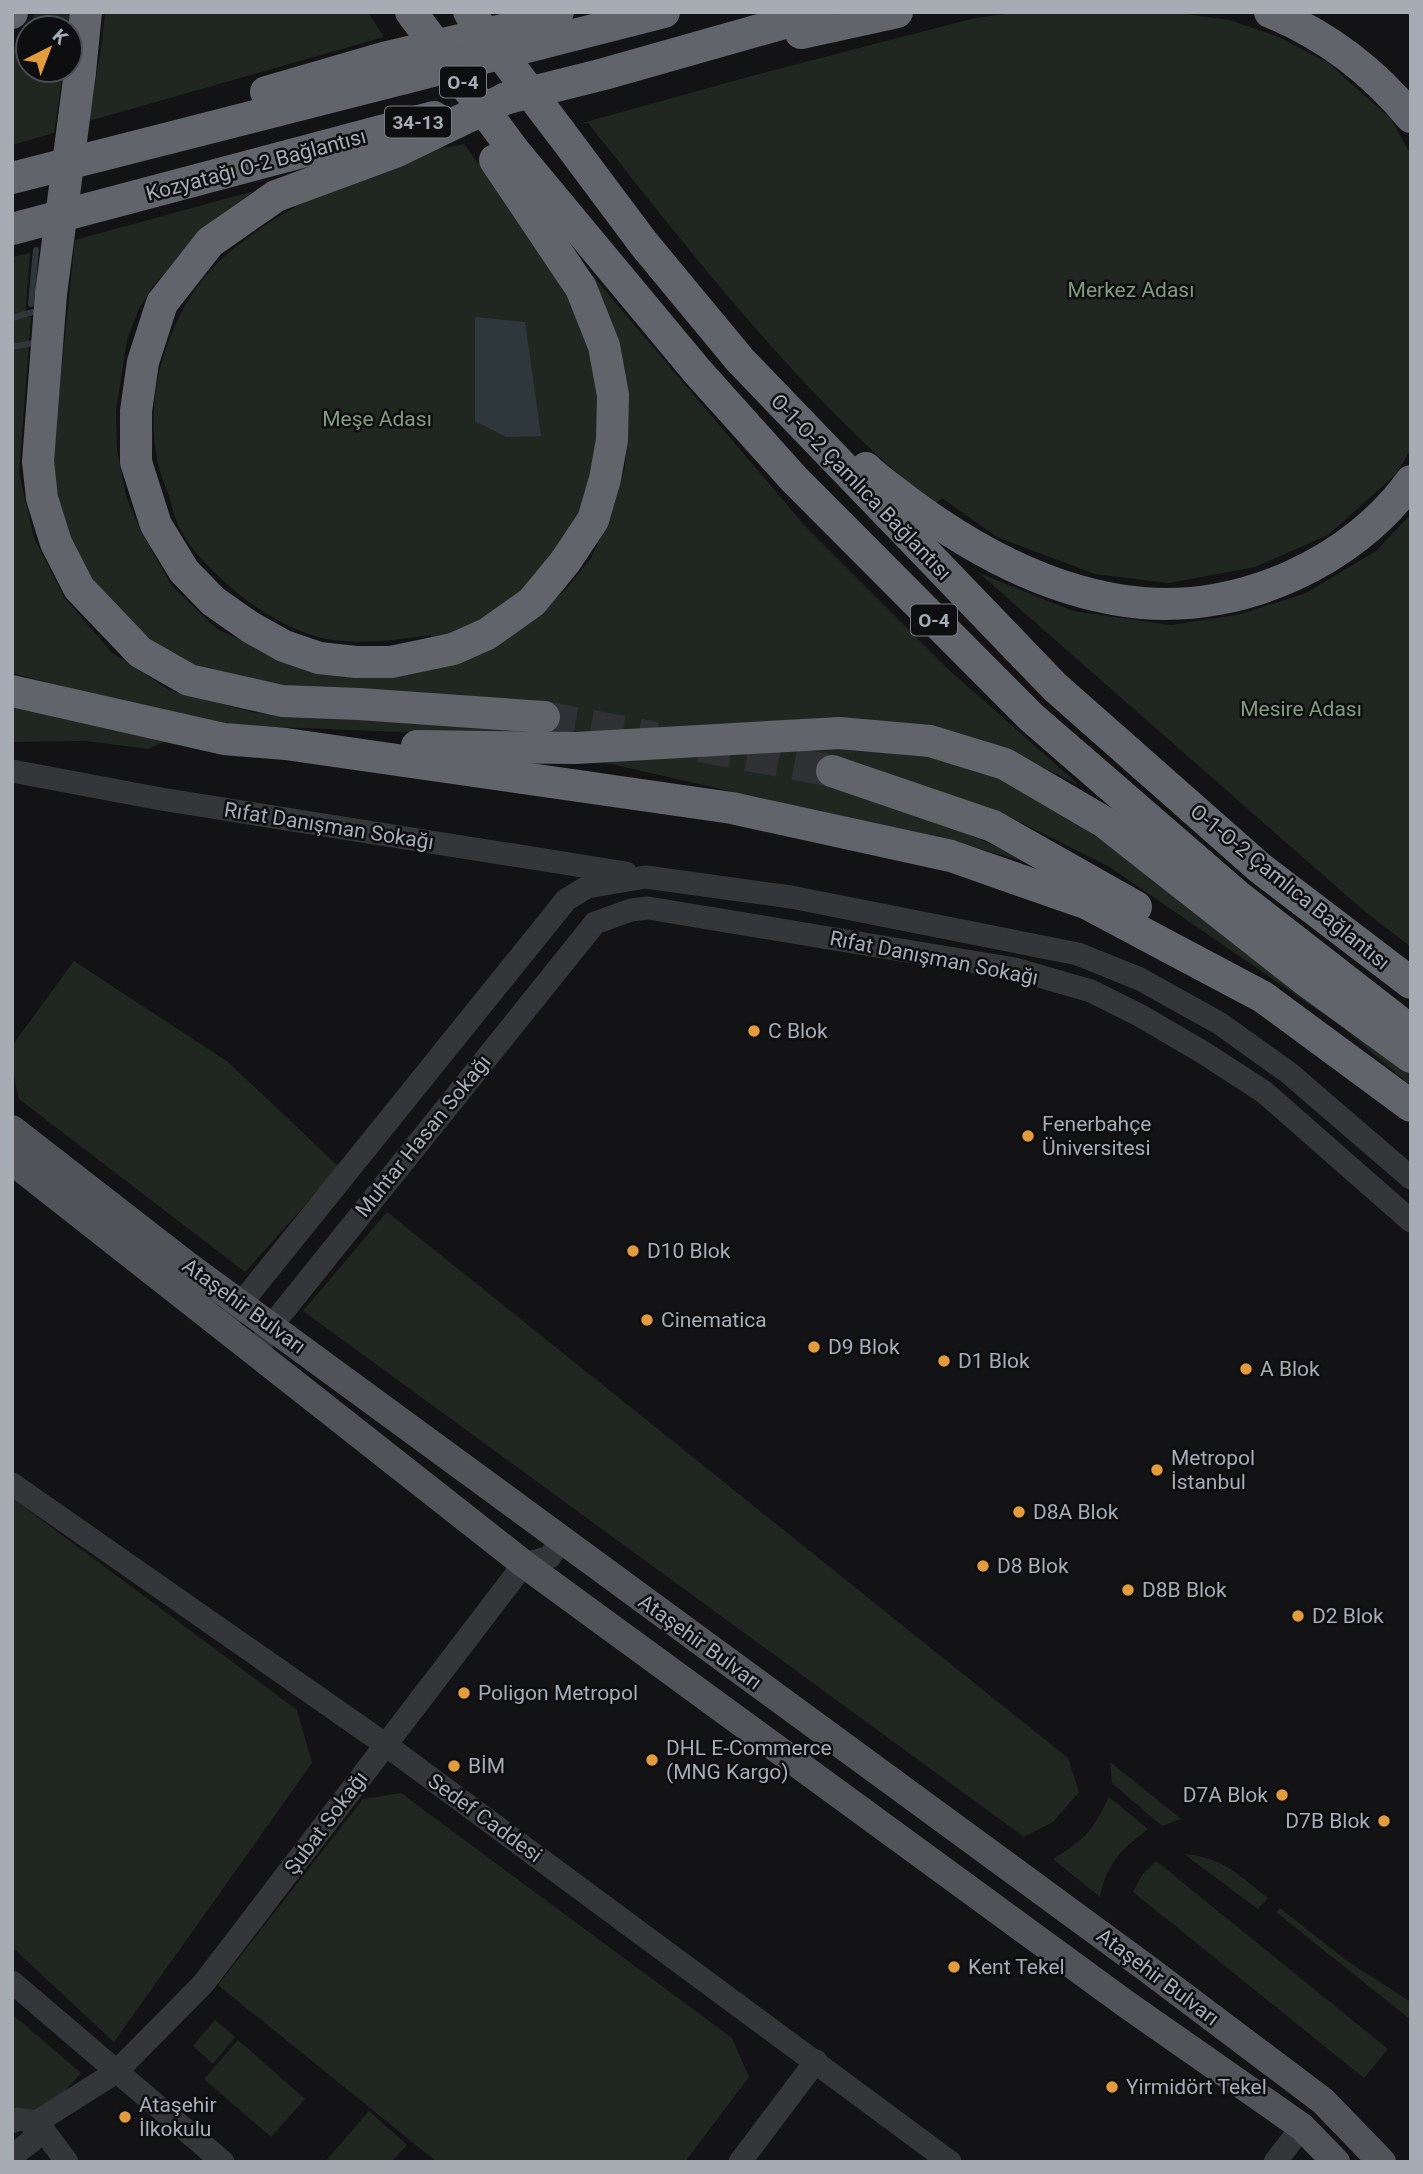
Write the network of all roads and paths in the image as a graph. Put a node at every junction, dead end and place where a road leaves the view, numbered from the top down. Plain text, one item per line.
1 (86, 12) edge
2 (410, 12) edge
3 (469, 12) edge
4 (558, 12) edge
5 (664, 12) edge
6 (823, 12) edge
7 (897, 12) edge
8 (1270, 12) edge
9 (604, 74) junction
10 (509, 97) junction
11 (1411, 117) edge
12 (561, 133) junction
13 (505, 156) junction
14 (12, 172) edge
15 (12, 178) edge
16 (12, 229) edge
17 (1411, 481) edge
18 (12, 691) edge
19 (544, 717) tunnel mouth
20 (286, 744) junction
21 (12, 771) edge
22 (832, 771) tunnel mouth
23 (563, 863) junction
24 (646, 877) junction
25 (587, 887) junction
26 (595, 923) junction
27 (1411, 983) edge
28 (1411, 1031) edge
29 (1411, 1057) edge
30 (1411, 1105) edge
31 (12, 1129) edge
32 (12, 1161) edge
33 (1411, 1178) edge
34 (1411, 1221) edge
35 (241, 1304) junction
36 (223, 1326) junction
37 (274, 1327) junction
38 (255, 1352) junction
39 (12, 1485) edge
40 (560, 1541) junction
41 (524, 1564) junction
42 (386, 1745) junction
43 (12, 1982) edge
44 (816, 2062) junction
45 (116, 2072) junction
46 (1323, 2101) junction
47 (12, 2122) edge
48 (37, 2122) junction
49 (1302, 2127) junction
50 (12, 2156) edge
51 (66, 2162) edge
52 (223, 2162) edge
53 (740, 2162) edge
54 (950, 2162) edge
55 (1275, 2162) edge
56 (1336, 2162) edge
57 (1382, 2162) edge

1 - 19 highway, bridge
2 - 13 highway, bridge
3 - 12 highway, O-1-O-2 Çamlıca Bağlantısı / O-4, bridge
4 - 14 highway
5 - 15 highway, 34-13
6 - 9 highway, Kozyatağı O-2 Bağlantısı / 34-13
7 - 9 highway
8 - 11 highway
9 - 10 highway, Kozyatağı O-2 Bağlantısı / 34-13
10 - 13 highway
10 - 16 highway, Kozyatağı O-2 Bağlantısı / 34-13
12 - 17 highway
12 - 27 highway, O-1-O-2 Çamlıca Bağlantısı / O-4
13 - 28 highway, O-1-O-2 Çamlıca Bağlantısı / O-4
18 - 20 highway
20 - 29 highway
20 - 30 highway
21 - 23 street, Rıfat Danışman Sokağı
22 - 30 highway
23 - 24 street, Rıfat Danışman Sokağı
23 - 25 street
24 - 25 street, Rıfat Danışman Sokağı
24 - 33 street, Rıfat Danışman Sokağı
25 - 26 street
25 - 35 street, Muhtar Hasan Sokağı
26 - 34 street, Rıfat Danışman Sokağı
26 - 37 street, Muhtar Hasan Sokağı
31 - 35 main road, Ataşehir Bulvarı
32 - 36 main road, Ataşehir Bulvarı
35 - 36 street, Muhtar Hasan Sokağı
35 - 37 main road, Ataşehir Bulvarı
36 - 38 main road, Ataşehir Bulvarı
37 - 38 street, Muhtar Hasan Sokağı
37 - 40 main road, Ataşehir Bulvarı
38 - 41 main road, Ataşehir Bulvarı
39 - 42 street, Sedef Caddesi
40 - 41 street
40 - 46 main road, Ataşehir Bulvarı
41 - 42 street, Şubat Sokağı
41 - 49 main road, Ataşehir Bulvarı
42 - 44 street, Sedef Caddesi
42 - 45 street, Şubat Sokağı
43 - 45 street
44 - 53 street
44 - 54 street, Sedef Caddesi
45 - 48 street, Şubat Sokağı
45 - 52 street
46 - 49 main road
46 - 57 main road, Ataşehir Bulvarı
47 - 48 street
48 - 50 street
48 - 51 street
49 - 55 street
49 - 56 main road, Ataşehir Bulvarı

